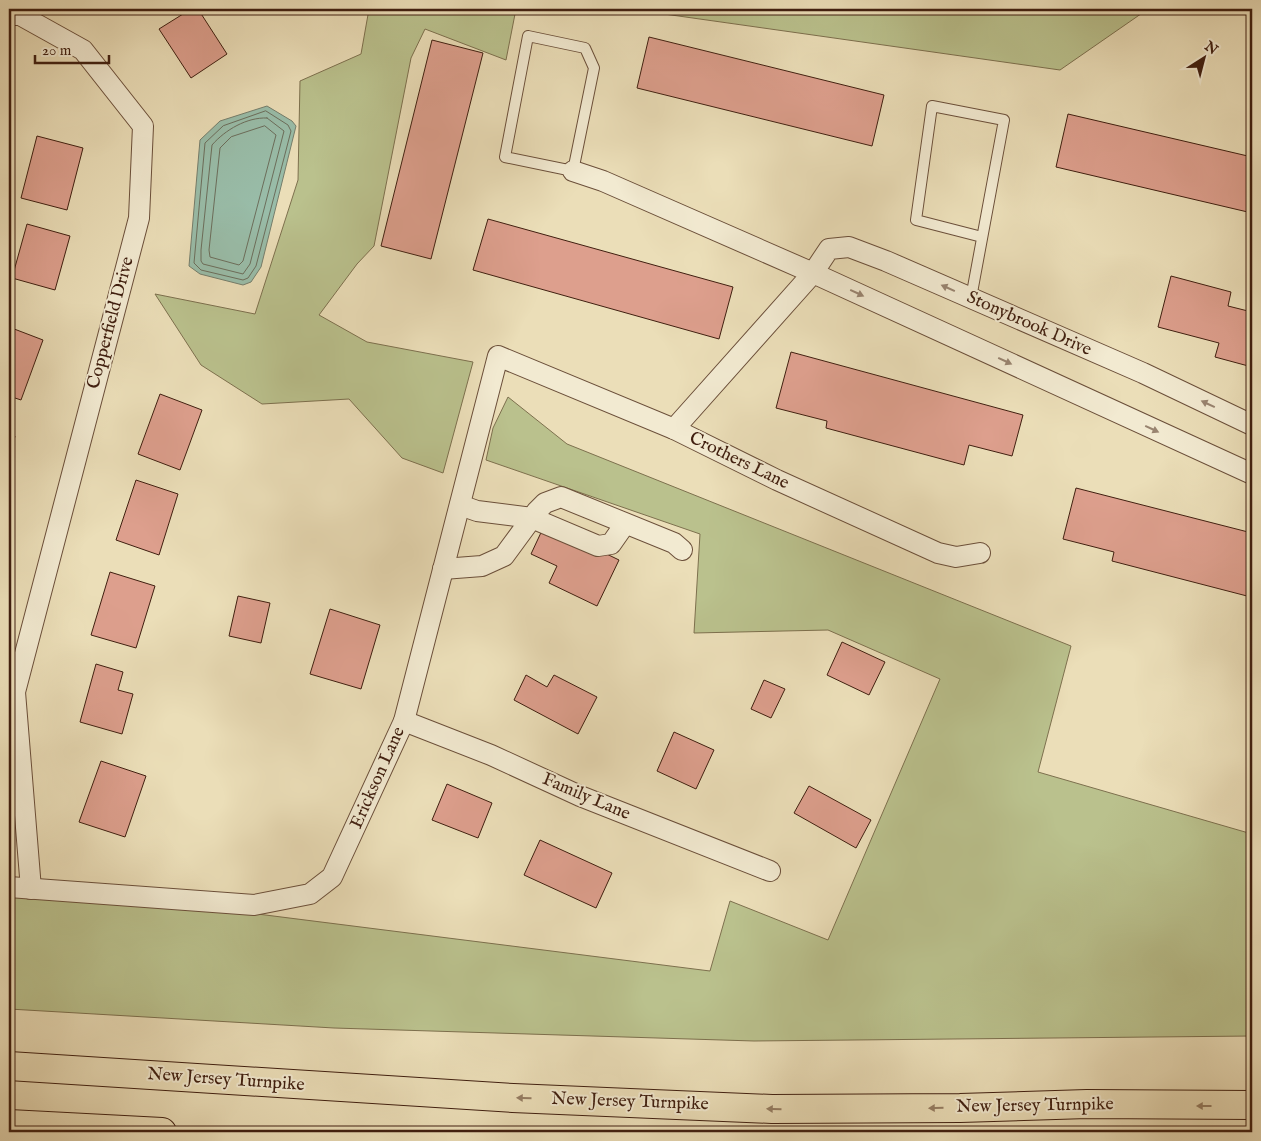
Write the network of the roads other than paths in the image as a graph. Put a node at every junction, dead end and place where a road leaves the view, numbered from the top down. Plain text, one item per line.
1 (9, 15) edge
2 (573, 171) junction
3 (982, 237) junction
4 (813, 273) junction
5 (971, 298) junction
6 (498, 356) joint
7 (1252, 425) edge
8 (674, 429) junction
9 (1252, 474) edge
10 (460, 504) junction
11 (532, 518) junction
12 (625, 524) junction
13 (682, 550) dead end
14 (980, 553) dead end
15 (443, 569) junction
16 (12, 691) edge
17 (404, 721) junction
18 (770, 871) dead end
19 (9, 887) edge
20 (31, 889) junction
21 (9, 1066) edge
22 (1252, 1105) edge
23 (9, 1124) edge
24 (162, 1132) edge

1 - 16 street, Copperfield Drive
2 - 2 lane
2 - 4 street
3 - 3 lane
3 - 5 lane
5 -> 4 street, Stonybrook Drive
4 - 8 street, Stonybrook Drive
4 -> 9 street
7 -> 5 street, Stonybrook Drive
6 - 8 street, Crothers Lane
6 - 10 street, Erickson Lane
8 - 14 street, Crothers Lane
10 - 11 street
10 - 15 street, Erickson Lane
11 - 12 street
11 - 12 street
11 - 15 street
12 - 13 street
15 - 17 street, Erickson Lane
16 - 20 street, Copperfield Drive
17 - 18 street, Family Lane
17 - 20 street, Erickson Lane
19 - 20 street, Erickson Lane
22 -> 21 highway, New Jersey Turnpike
23 - 24 highway

